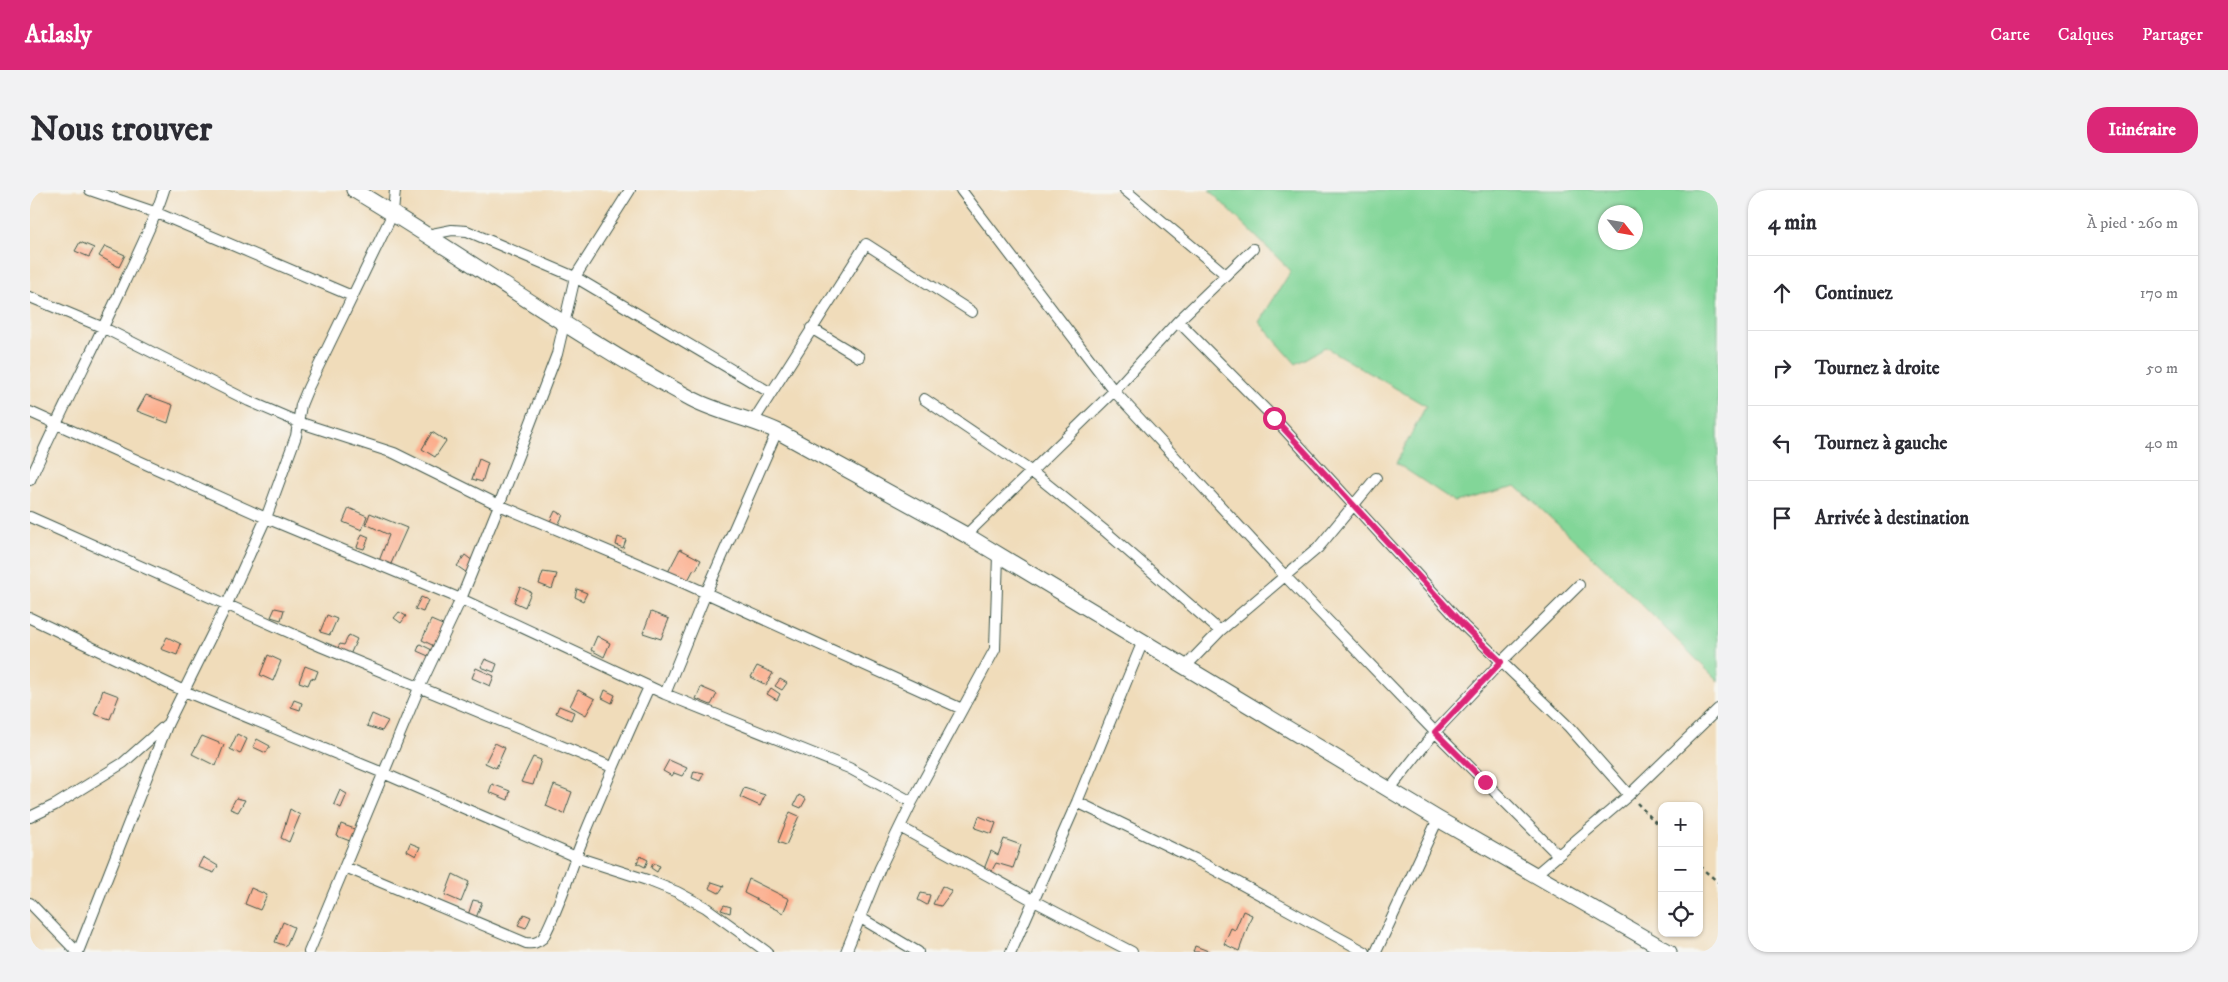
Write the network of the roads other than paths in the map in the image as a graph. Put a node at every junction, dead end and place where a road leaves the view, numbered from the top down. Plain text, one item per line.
1 (90, 190) edge
2 (164, 190) edge
3 (354, 190) edge
4 (395, 190) edge
5 (630, 190) edge
6 (961, 190) edge
7 (1125, 190) edge
8 (157, 212) junction
9 (393, 213) junction
10 (426, 235) junction
11 (1253, 248) dead end
12 (1225, 274) junction
13 (575, 277) junction
14 (352, 296) junction
15 (30, 297) edge
16 (972, 312) dead end
17 (1178, 322) junction
18 (565, 325) junction
19 (104, 328) junction
20 (812, 328) junction
21 (859, 357) dead end
22 (1114, 391) junction
23 (771, 393) junction
24 (924, 399) dead end
25 (30, 412) edge
26 (754, 420) junction
27 (298, 422) junction
28 (55, 424) junction
29 (777, 430) junction
30 (1032, 472) junction
31 (1376, 478) dead end
32 (30, 480) edge
33 (499, 504) junction
34 (1354, 505) junction
35 (30, 517) edge
36 (266, 518) junction
37 (966, 535) junction
38 (998, 555) junction
39 (1285, 576) junction
40 (1579, 585) dead end
41 (706, 593) junction
42 (460, 600) junction
43 (227, 604) junction
44 (30, 618) edge
45 (1220, 631) junction
46 (1143, 641) junction
47 (1501, 662) junction
48 (1185, 667) junction
49 (649, 687) junction
50 (419, 688) junction
51 (184, 691) junction
52 (665, 694) junction
53 (962, 709) junction
54 (1718, 709) edge
55 (168, 723) junction
56 (1435, 732) junction
57 (612, 767) junction
58 (383, 773) junction
59 (1389, 790) junction
60 (1629, 795) junction
61 (912, 802) junction
62 (1077, 802) junction
63 (30, 817) edge
64 (1438, 819) junction
65 (900, 827) junction
66 (1558, 855) junction
67 (576, 857) junction
68 (345, 867) junction
69 (1535, 875) junction
70 (1034, 901) junction
71 (30, 903) edge
72 (859, 917) junction
73 (78, 952) edge
74 (309, 952) edge
75 (767, 952) edge
76 (846, 952) edge
77 (918, 952) edge
78 (1011, 952) edge
79 (1132, 952) edge
80 (1365, 952) edge
81 (1376, 952) edge
82 (1669, 952) edge

1 - 8 street
2 - 8 street
3 - 9 street
4 - 9 street
5 - 13 street
6 - 22 street
7 - 12 street
8 - 14 street
8 - 19 street
9 - 10 street
9 - 14 street
10 - 13 street
10 - 18 street
11 - 12 street
12 - 17 street
13 - 18 street
13 - 23 street
14 - 27 street
15 - 19 street
16 - 20 street
17 - 22 street
17 - 34 street
18 - 26 street
18 - 33 street
19 - 27 street
19 - 28 street
20 - 21 street
20 - 23 street
22 - 30 street
22 - 39 street
23 - 26 street
24 - 30 street
25 - 28 street
26 - 29 street
27 - 33 street
27 - 36 street
28 - 32 street
28 - 36 street
29 - 37 street
29 - 41 street
30 - 37 street
30 - 45 street
31 - 34 street
33 - 41 street
33 - 42 street
34 - 39 street
34 - 47 street
35 - 43 street
36 - 42 street
36 - 43 street
37 - 38 street
38 - 46 street
38 - 53 street
39 - 45 street
39 - 56 street
40 - 47 street
41 - 52 street
41 - 53 street
42 - 49 street
42 - 50 street
43 - 50 street
43 - 51 street
44 - 51 street
45 - 48 street
46 - 48 street
46 - 62 street
47 - 56 street
47 - 60 street
48 - 59 street
49 - 52 street
49 - 57 street
50 - 57 street
50 - 58 street
51 - 55 street
51 - 58 street
52 - 61 street
53 - 61 street
54 - 60 street
55 - 63 street
55 - 73 street
56 - 59 street
56 - 66 street
57 - 67 street
58 - 67 street
58 - 68 street
59 - 64 street
60 - 66 street
61 - 65 street
62 - 70 street
62 - 80 street
64 - 69 street
64 - 81 street
65 - 70 street
65 - 72 street
66 - 69 street
67 - 68 street
67 - 75 street
68 - 74 street
69 - 82 street
70 - 78 street
70 - 79 street
71 - 73 street
72 - 76 street
72 - 77 street

